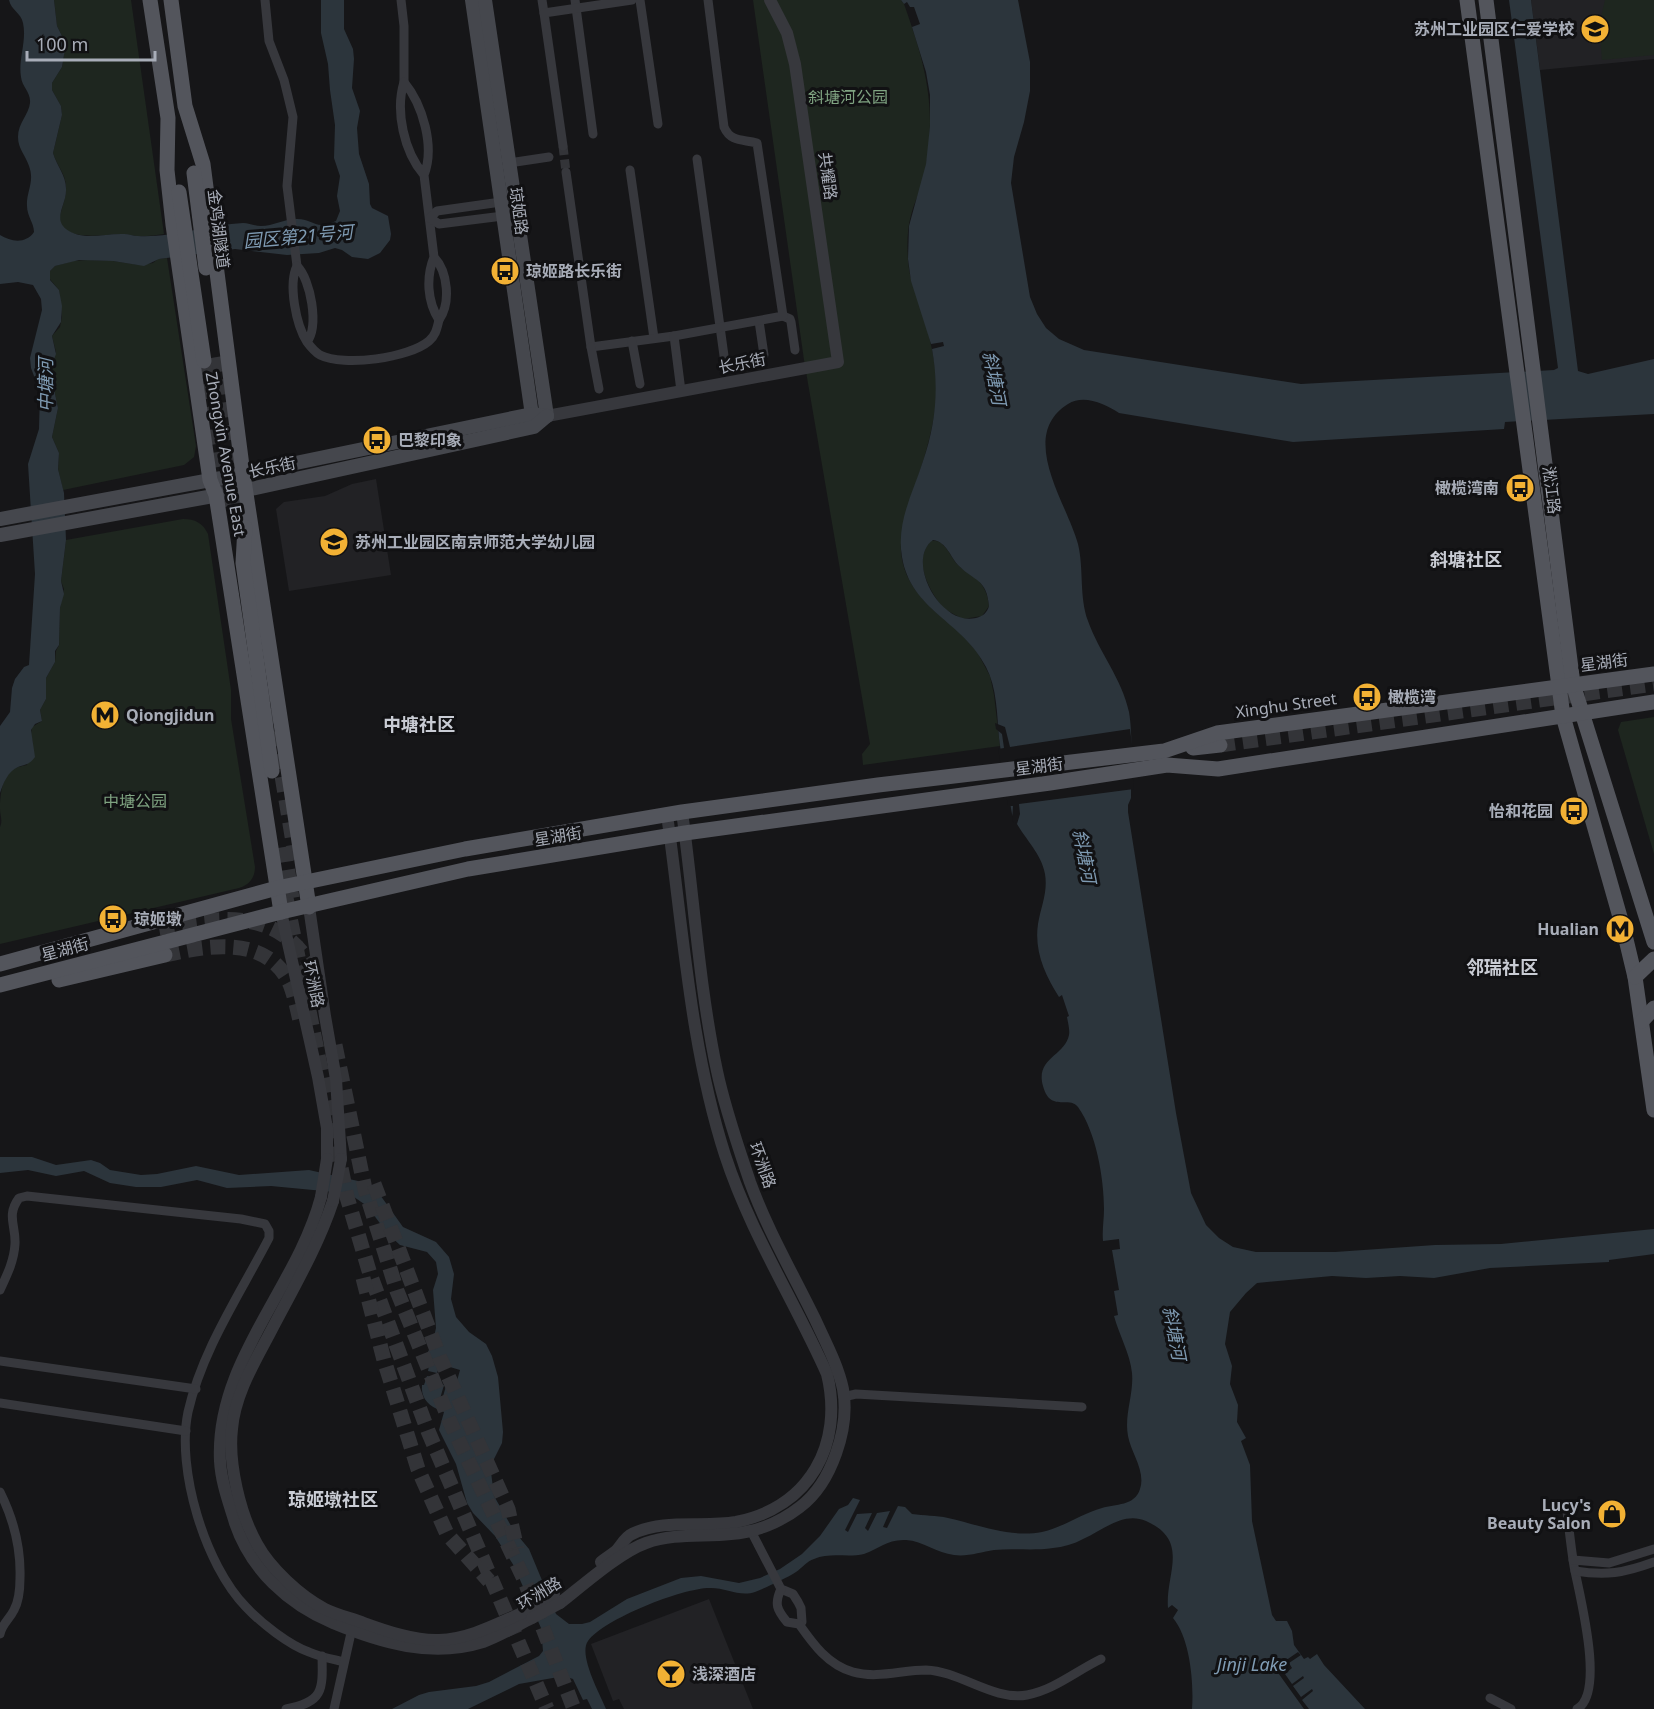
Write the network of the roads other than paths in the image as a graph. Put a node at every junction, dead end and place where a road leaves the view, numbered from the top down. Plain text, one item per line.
1 (150, 0) edge
2 (171, 0) edge
3 (265, 0) edge
4 (401, 0) edge
5 (472, 0) edge
6 (485, 0) edge
7 (542, 0) edge
8 (632, 0) edge
9 (640, 0) edge
10 (708, 0) edge
11 (770, 0) edge
12 (1467, 0) edge
13 (1486, 0) edge
14 (575, 4) edge
15 (544, 13) junction
16 (404, 82) junction
17 (185, 106) junction
18 (168, 118) junction
19 (658, 124) dead end
20 (593, 134) dead end
21 (563, 146) tunnel mouth
22 (549, 157) dead end
23 (697, 159) dead end
24 (509, 163) junction
25 (630, 170) dead end
26 (566, 172) tunnel mouth
27 (424, 175) junction
28 (502, 209) junction
29 (430, 218) junction
30 (434, 257) junction
31 (296, 262) junction
32 (783, 316) junction
33 (439, 320) junction
34 (759, 321) junction
35 (720, 328) junction
36 (674, 336) junction
37 (654, 338) junction
38 (632, 341) junction
39 (306, 342) junction
40 (591, 347) junction
41 (795, 350) dead end
42 (764, 355) dead end
43 (838, 362) joint
44 (725, 363) dead end
45 (640, 384) dead end
46 (599, 389) dead end
47 (681, 391) junction
48 (547, 417) junction
49 (533, 420) junction
50 (1533, 427) junction
51 (243, 474) junction
52 (210, 480) junction
53 (246, 490) junction
54 (216, 495) junction
55 (0, 519) edge
56 (0, 535) edge
57 (1654, 674) edge
58 (1566, 685) junction
59 (1654, 702) edge
60 (1584, 712) junction
61 (1563, 716) junction
62 (1220, 750) tunnel mouth
63 (1130, 754) joint
64 (1166, 758) junction
65 (272, 771) dead end
66 (1131, 771) joint
67 (674, 813) junction
68 (677, 835) junction
69 (305, 882) junction
70 (277, 888) junction
71 (309, 907) junction
72 (281, 912) junction
73 (159, 928) tunnel mouth
74 (1654, 942) edge
75 (165, 955) tunnel mouth
76 (1654, 959) edge
77 (0, 965) edge
78 (1635, 977) junction
79 (0, 985) edge
80 (0, 991) edge
81 (1654, 1008) edge
82 (1642, 1021) junction
83 (1654, 1110) edge
84 (327, 1199) junction
85 (0, 1290) edge
86 (0, 1361) edge
87 (195, 1389) junction
88 (843, 1397) junction
89 (0, 1403) edge
90 (1082, 1407) dead end
91 (186, 1431) junction
92 (0, 1492) edge
93 (1567, 1511) dead end
94 (751, 1531) junction
95 (1654, 1549) edge
96 (617, 1555) junction
97 (1573, 1560) junction
98 (1654, 1562) edge
99 (1575, 1571) junction
100 (780, 1588) junction
101 (799, 1624) junction
102 (353, 1625) junction
103 (0, 1634) edge
104 (322, 1656) junction
105 (1101, 1659) dead end
106 (344, 1662) junction
107 (1490, 1698) dead end
108 (334, 1707) edge
109 (286, 1709) edge
110 (1511, 1709) edge
111 (1577, 1709) edge

1 - 18 main road, Zhongxin Avenue East
2 - 17 main road
3 - 31 street
4 - 16 street
5 - 28 main road, 琼姬路
6 - 24 main road, 琼姬路
7 - 15 street
8 - 14 street
9 - 19 street
10 - 32 street
11 - 43 street, 共耀路
12 - 50 main road, 淞江路
13 - 50 main road, 淞江路
14 - 15 street
14 - 20 street
15 - 21 street
16 - 27 street
16 - 27 street
17 - 18 main road, 金鸡湖隧道
17 - 51 main road, Zhongxin Avenue East
18 - 52 main road, Zhongxin Avenue East
22 - 24 street
23 - 35 street
24 - 48 main road, 琼姬路
25 - 37 street
26 - 40 street
27 - 29 street
28 - 29 street
28 - 49 main road, 琼姬路
29 - 30 street
30 - 33 street
30 - 33 street
31 - 39 street
31 - 39 street
32 - 34 street
32 - 41 street
33 - 39 street
34 - 35 street
34 - 42 street
35 - 36 street
35 - 44 street
36 - 37 street
36 - 47 street
37 - 38 street
38 - 40 street
38 - 45 street
40 - 46 street
43 - 47 street, 长乐街
47 - 48 street, 长乐街
48 - 49 main road, 长乐街
49 - 51 main road, 长乐街
49 - 53 main road, 长乐街
50 - 58 main road, 淞江路
51 - 52 main road, 长乐街
51 - 53 main road, Zhongxin Avenue East
52 - 54 main road, Zhongxin Avenue East
52 - 55 main road, 长乐街
53 - 54 main road, 长乐街
53 - 65 main road
53 - 69 main road, Zhongxin Avenue East
54 - 56 main road, 长乐街
54 - 70 main road, Zhongxin Avenue East
57 - 58 main road, 星湖街
58 - 60 main road, 淞江路
58 - 61 main road, 淞江路
58 - 64 main road, Xinghu Street
59 - 60 main road
60 - 61 main road
60 - 74 main road, 淞江路
61 - 64 main road, Xinghu Street
61 - 78 main road, 淞江路
62 - 64 main road, Xinghu Street
63 - 64 main road, Xinghu Street
63 - 67 main road, 星湖街
64 - 66 main road, Xinghu Street
66 - 68 main road, 星湖街
67 - 68 street, 环洲路
67 - 69 main road, 星湖街
68 - 71 main road, 星湖街
68 - 88 street, 环洲路
68 - 96 street, 环洲路
69 - 70 main road, 星湖街
69 - 71 main road, Zhongxin Avenue East
70 - 72 main road, Zhongxin Avenue East
70 - 77 main road, 星湖街
71 - 72 main road, 星湖街
71 - 84 street, 环洲路, bridge
72 - 79 main road, 星湖街
72 - 84 street, 环洲路, bridge
73 - 77 main road
75 - 80 main road
76 - 78 main road
78 - 82 main road, 淞江路
81 - 82 main road
82 - 83 main road, 淞江路
84 - 102 street, 环洲路
85 - 87 street
86 - 87 street
87 - 91 street
88 - 90 street
88 - 94 street, 环洲路
89 - 91 street
91 - 104 street
92 - 103 street
93 - 97 street
94 - 96 street, 环洲路
94 - 100 street
95 - 97 street
96 - 102 street, 环洲路, bridge
97 - 99 street
98 - 99 street
99 - 111 street
100 - 101 street
100 - 101 street
101 - 105 street
102 - 106 street
104 - 106 street
104 - 109 street
106 - 108 street
107 - 110 street

